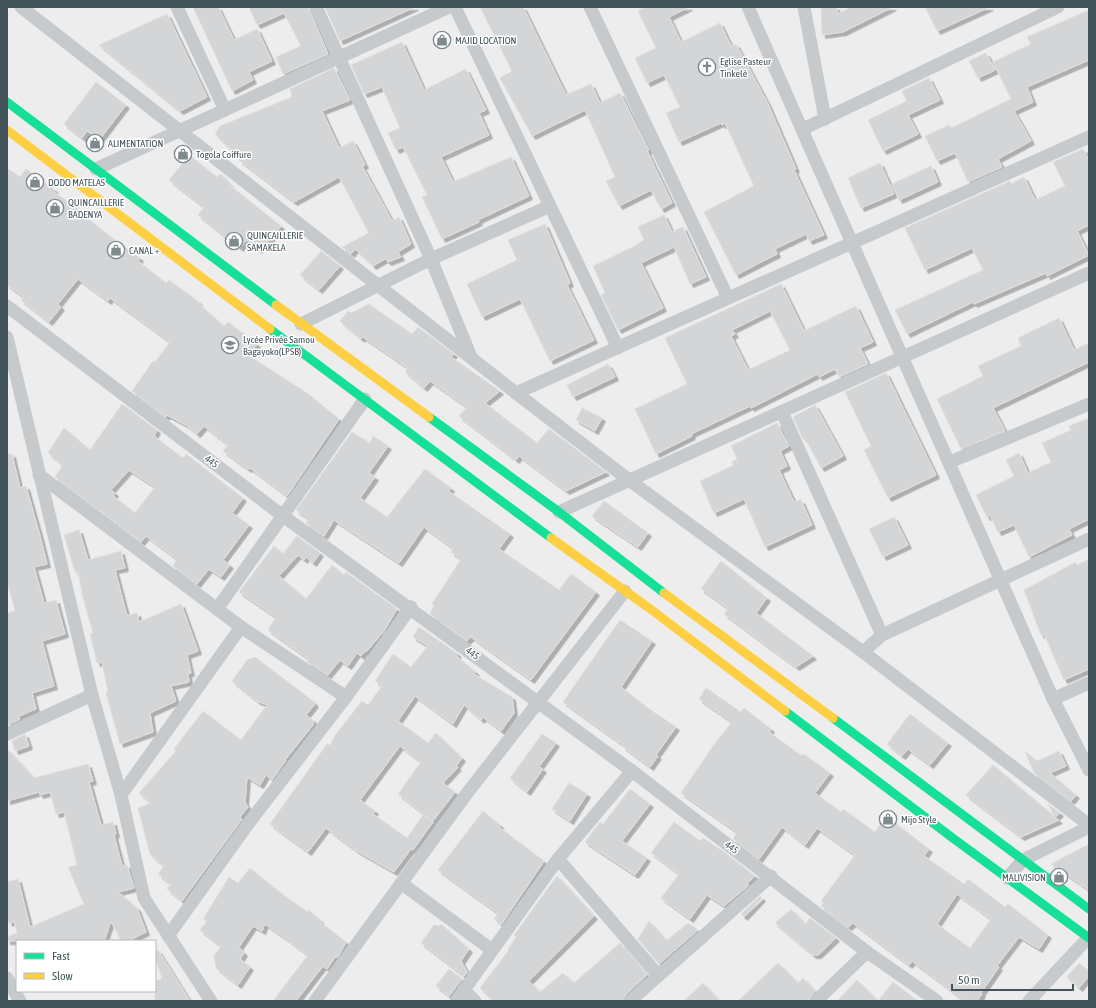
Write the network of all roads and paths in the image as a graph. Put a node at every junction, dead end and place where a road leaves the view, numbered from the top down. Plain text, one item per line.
1 (21, 7) edge
2 (177, 7) edge
3 (316, 7) edge
4 (449, 7) edge
5 (455, 7) edge
6 (590, 7) edge
7 (748, 7) edge
8 (804, 7) edge
9 (1058, 7) edge
10 (339, 58) junction
11 (7, 102) edge
12 (225, 110) junction
13 (825, 118) junction
14 (803, 129) junction
15 (7, 130) edge
16 (178, 131) junction
17 (1089, 137) edge
18 (96, 169) junction
19 (550, 206) junction
20 (852, 243) junction
21 (431, 260) junction
22 (1089, 273) edge
23 (378, 286) junction
24 (728, 298) junction
25 (7, 306) edge
26 (301, 324) junction
27 (7, 337) edge
28 (618, 348) junction
29 (903, 357) junction
30 (471, 359) junction
31 (516, 393) junction
32 (365, 399) junction
33 (1089, 404) edge
34 (782, 412) junction
35 (950, 462) junction
36 (39, 475) junction
37 (629, 480) junction
38 (559, 512) junction
39 (284, 516) junction
40 (1089, 539) edge
41 (1001, 579) junction
42 (625, 591) junction
43 (411, 607) junction
44 (217, 609) junction
45 (241, 627) junction
46 (882, 635) junction
47 (863, 652) junction
48 (1089, 683) edge
49 (92, 695) junction
50 (346, 697) junction
51 (1053, 700) junction
52 (539, 702) junction
53 (7, 734) edge
54 (1089, 770) edge
55 (632, 771) junction
56 (121, 795) junction
57 (1089, 826) edge
58 (558, 859) junction
59 (1023, 860) junction
60 (771, 876) junction
61 (1007, 878) junction
62 (401, 882) junction
63 (1089, 909) edge
64 (168, 936) junction
65 (1089, 938) edge
66 (492, 950) junction
67 (867, 952) junction
68 (658, 976) junction
69 (7, 978) edge
70 (464, 990) junction
71 (20, 1001) edge
72 (211, 1001) edge
73 (315, 1001) edge
74 (456, 1001) edge
75 (475, 1001) edge
76 (630, 1001) edge
77 (816, 1001) edge
78 (937, 1001) edge
79 (1029, 1001) edge

1 - 16 street
2 - 12 street
3 - 10 street
4 - 10 street
5 - 19 street
6 - 24 street
7 - 14 street
8 - 13 street
9 - 13 street
10 - 12 street
10 - 21 street
11 - 18 main road
12 - 16 street
13 - 14 street
14 - 20 street
15 - 32 main road
16 - 18 street
16 - 23 street
17 - 20 street
18 - 26 main road
19 - 21 street
19 - 28 street
20 - 24 street
20 - 29 street
21 - 23 street
21 - 30 street
22 - 29 street
23 - 26 street
23 - 30 street
24 - 28 street
25 - 39 street, 445
26 - 38 main road
27 - 36 street
28 - 31 street
29 - 34 street
29 - 35 street
30 - 31 street
31 - 37 street
32 - 39 street
32 - 42 main road
33 - 35 street
34 - 37 street
34 - 46 street
35 - 41 street
36 - 44 street
36 - 49 street
37 - 38 street
37 - 47 street
38 - 59 main road
39 - 43 street, 445
39 - 44 street
40 - 41 street
41 - 46 street
41 - 51 street
42 - 52 street
42 - 61 main road
43 - 50 street
43 - 52 street, 445
44 - 45 street
45 - 50 street
45 - 56 street
46 - 47 street
47 - 57 street
48 - 51 street
49 - 53 street
49 - 56 street
50 - 64 street
51 - 54 street
52 - 55 street, 445
52 - 62 street
55 - 58 street
55 - 60 street, 445
56 - 64 street
57 - 59 street
58 - 66 street
58 - 68 street
59 - 61 street
59 - 63 main road
60 - 67 street, 445
60 - 68 street
61 - 65 main road
62 - 66 street
62 - 73 street
64 - 72 street
65 - 79 street
66 - 70 street
67 - 77 street
67 - 78 street, 445
68 - 76 street
69 - 71 street
70 - 74 street
70 - 75 street

